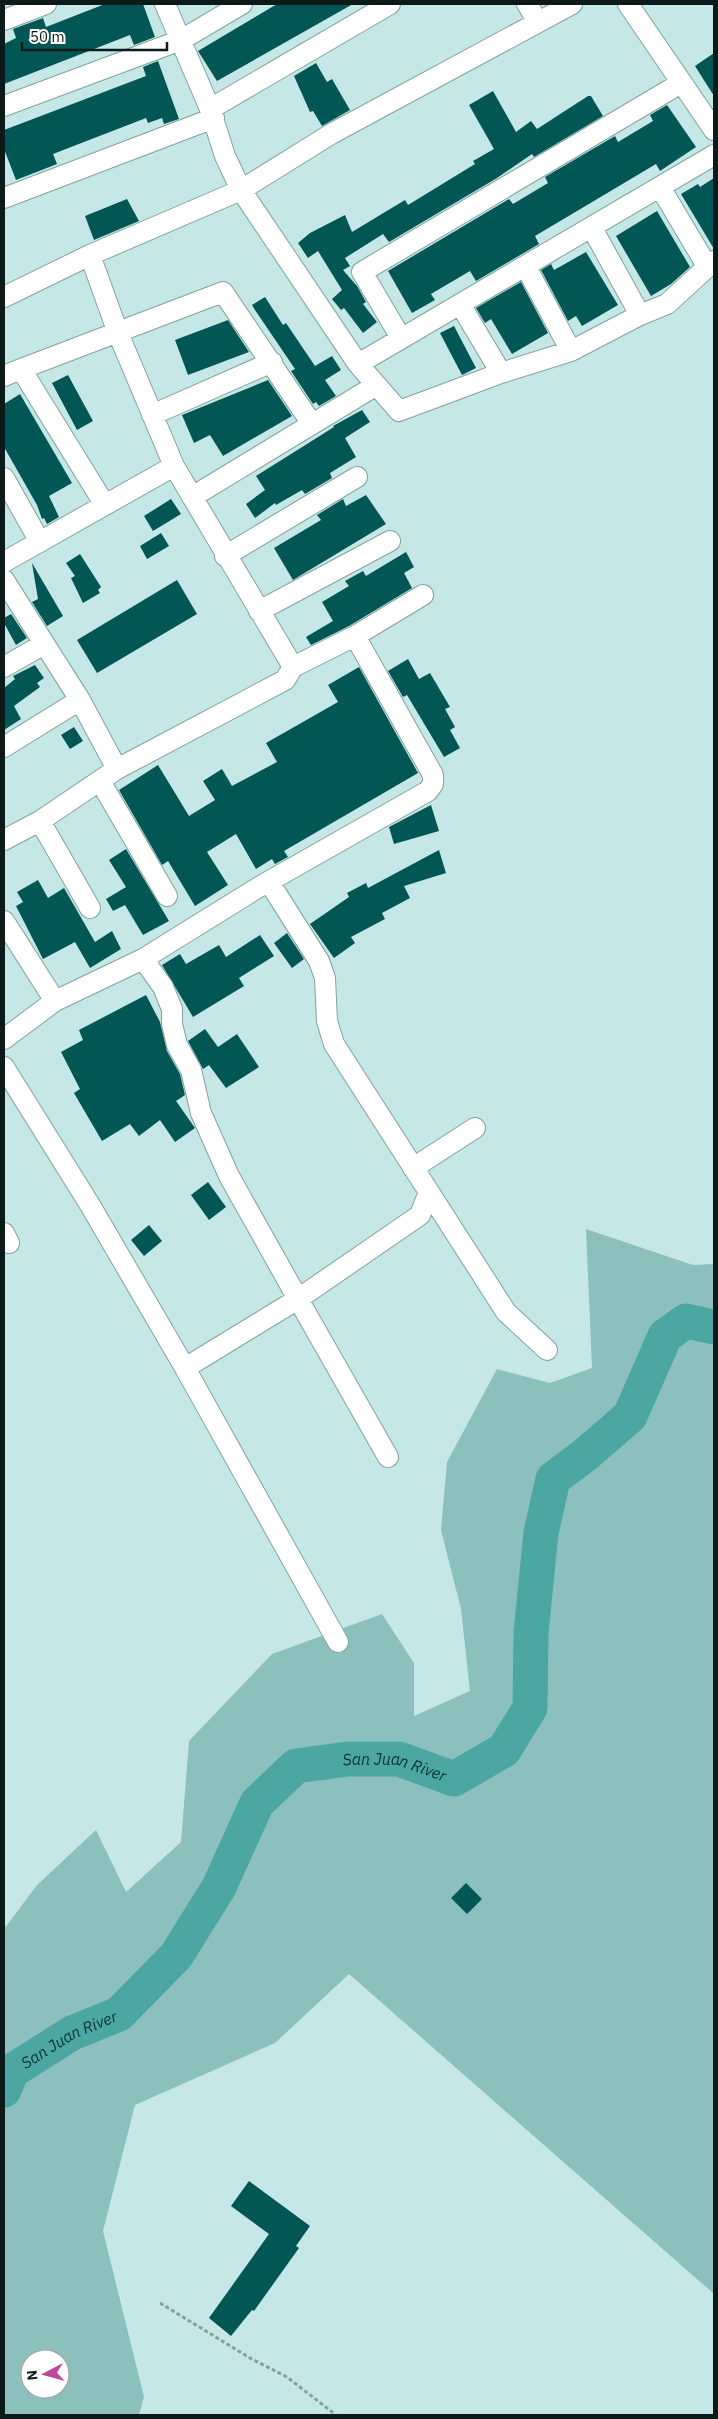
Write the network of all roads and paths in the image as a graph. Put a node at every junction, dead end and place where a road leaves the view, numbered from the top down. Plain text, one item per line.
1 (46, 4) edge
2 (165, 4) edge
3 (242, 4) edge
4 (390, 4) edge
5 (527, 4) edge
6 (572, 4) edge
7 (628, 4) edge
8 (4, 20) edge
9 (538, 22) junction
10 (180, 40) junction
11 (681, 83) junction
12 (4, 106) edge
13 (212, 114) junction
14 (714, 130) edge
15 (714, 155) edge
16 (660, 187) junction
17 (241, 190) junction
18 (4, 198) edge
19 (592, 228) junction
20 (90, 255) junction
21 (711, 264) edge
22 (526, 267) junction
23 (4, 297) edge
24 (460, 304) junction
25 (640, 315) junction
26 (118, 333) junction
27 (401, 338) junction
28 (571, 351) junction
29 (272, 362) junction
30 (358, 364) junction
31 (12, 372) edge
32 (501, 373) junction
33 (375, 386) junction
34 (152, 415) junction
35 (312, 424) junction
36 (174, 466) junction
37 (357, 477) dead end
38 (4, 478) edge
39 (192, 497) junction
40 (104, 505) junction
41 (390, 541) dead end
42 (40, 542) junction
43 (225, 556) junction
44 (4, 562) edge
45 (4, 580) edge
46 (423, 595) dead end
47 (259, 611) junction
48 (355, 636) junction
49 (44, 644) junction
50 (4, 667) edge
51 (293, 667) junction
52 (80, 700) junction
53 (4, 747) edge
54 (117, 769) junction
55 (100, 781) junction
56 (40, 821) junction
57 (4, 840) edge
58 (269, 882) junction
59 (167, 896) dead end
60 (90, 908) dead end
61 (4, 921) edge
62 (143, 959) junction
63 (55, 1000) junction
64 (4, 1038) edge
65 (4, 1067) edge
66 (475, 1128) dead end
67 (413, 1168) junction
68 (429, 1192) junction
69 (298, 1299) junction
70 (547, 1350) dead end
71 (185, 1368) junction
72 (388, 1457) dead end
73 (338, 1642) dead end
74 (160, 2303) dead end
75 (336, 2415) edge

1 - 8 street
2 - 10 street
3 - 10 street
4 - 13 street
5 - 9 street
6 - 9 street
7 - 11 street
9 - 17 street
10 - 12 street
10 - 13 street
11 - 14 street
11 - 27 street
13 - 17 street
13 - 18 street
15 - 16 street
16 - 19 street
16 - 21 street
17 - 20 street
17 - 30 street
19 - 22 street
19 - 25 street
20 - 23 street
20 - 26 street
21 - 25 street
22 - 24 street
22 - 28 street
24 - 27 street
24 - 32 street
25 - 28 street
26 - 29 street
26 - 31 street
26 - 34 street
27 - 30 street
28 - 32 street
29 - 34 street
29 - 35 street
30 - 33 street
31 - 40 street
32 - 33 street
33 - 35 street
34 - 36 street
35 - 39 street
36 - 39 street
36 - 40 street
37 - 43 street
38 - 42 street
39 - 43 street
40 - 42 street
41 - 47 street
42 - 44 street
43 - 47 street
45 - 49 street
46 - 48 street
47 - 51 street
48 - 51 street
48 - 58 street
49 - 50 street
49 - 52 street
51 - 54 street
52 - 53 street
52 - 54 street
54 - 55 street
55 - 56 street
55 - 59 street
56 - 57 street
56 - 60 street
58 - 62 street
58 - 67 street
61 - 63 street
62 - 63 street
62 - 69 street
63 - 64 street
65 - 71 street
66 - 67 street
67 - 68 street
68 - 69 street
68 - 70 street
69 - 71 street
69 - 72 street
71 - 73 street
74 - 75 path

